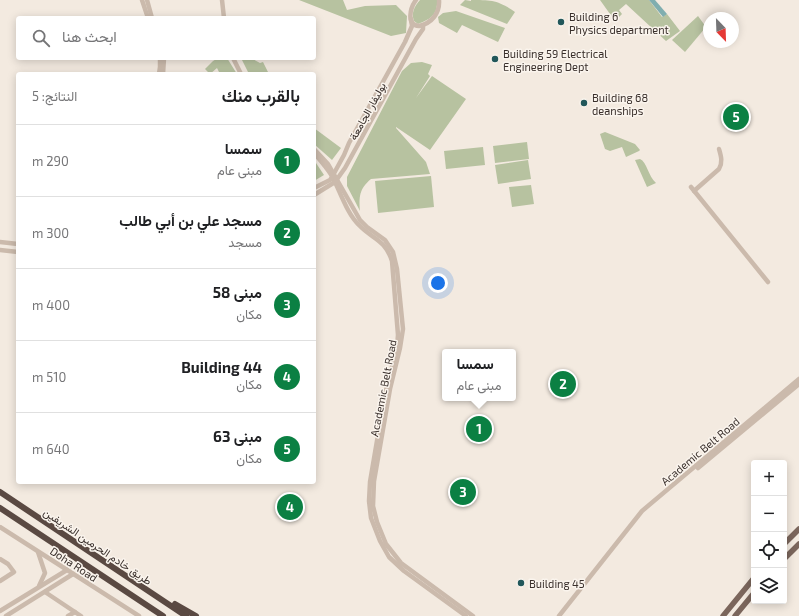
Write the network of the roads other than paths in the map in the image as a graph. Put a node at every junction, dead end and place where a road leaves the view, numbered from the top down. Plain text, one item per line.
1 (142, 0) edge
2 (147, 0) edge
3 (221, 0) edge
4 (416, 0) edge
5 (439, 0) edge
6 (147, 16) edge
7 (151, 16) edge
8 (220, 16) edge
9 (224, 16) edge
10 (411, 19) junction
11 (423, 26) junction
12 (160, 60) edge
13 (164, 60) edge
14 (234, 60) edge
15 (237, 60) edge
16 (159, 72) edge
17 (163, 72) edge
18 (240, 72) edge
19 (243, 72) edge
20 (382, 85) junction
21 (390, 89) junction
22 (719, 149) dead end
23 (316, 151) edge
24 (316, 155) edge
25 (335, 178) junction
26 (316, 187) edge
27 (316, 194) edge
28 (0, 242) edge
29 (16, 244) edge
30 (0, 250) edge
31 (16, 252) edge
32 (768, 282) dead end
33 (799, 379) edge
34 (799, 384) edge
35 (0, 492) edge
36 (0, 508) edge
37 (0, 527) edge
38 (799, 529) edge
39 (787, 541) edge
40 (799, 544) edge
41 (38, 552) junction
42 (787, 556) edge
43 (0, 559) edge
44 (67, 570) junction
45 (73, 574) junction
46 (126, 576) junction
47 (0, 581) edge
48 (751, 582) edge
49 (39, 588) junction
50 (45, 592) junction
51 (751, 597) edge
52 (0, 611) edge
53 (75, 612) junction
54 (6, 616) edge
55 (68, 616) edge
56 (81, 616) edge
57 (139, 616) edge
58 (162, 616) edge
59 (186, 616) edge
60 (196, 616) edge
61 (466, 616) edge
62 (473, 616) edge
63 (559, 616) edge
64 (562, 616) edge
65 (724, 616) edge
66 (735, 616) edge

1 - 6 street
2 - 7 street
3 - 8 street
3 - 9 street
4 - 10 street, بوليفار الجامعة
5 - 11 street, بوليفار الجامعة
10 - 11 street
10 - 20 street, بوليفار الجامعة
11 - 21 street, بوليفار الجامعة
12 - 16 street
13 - 17 street
14 - 18 street
15 - 19 street
20 - 21 street
20 - 25 street, بوليفار الجامعة
21 - 25 street, بوليفار الجامعة
22 - 32 street
23 - 25 street, Academic Belt Road
24 - 25 street, Academic Belt Road
25 - 26 street, بوليفار الجامعة
25 - 27 street, بوليفار الجامعة
25 - 61 street, Academic Belt Road
25 - 62 street, Academic Belt Road
28 - 29 street
30 - 31 street
33 - 63 street, Academic Belt Road
34 - 64 street, Academic Belt Road
35 - 46 highway, طريق خادم الحرمين الشريفين
36 - 58 highway, طريق خادم الحرمين الشريفين
37 - 41 street, Doha Road
38 - 39 main road
40 - 42 main road
41 - 44 street, Doha Road
41 - 49 street
43 - 47 street
44 - 45 street, Doha Road
44 - 49 street
45 - 50 street
45 - 57 street, Doha Road
46 - 59 highway, طريق خادم الحرمين الشريفين
46 - 60 highway
48 - 65 main road
49 - 52 street
50 - 53 street
50 - 54 street
51 - 66 main road
53 - 55 street
53 - 56 street

